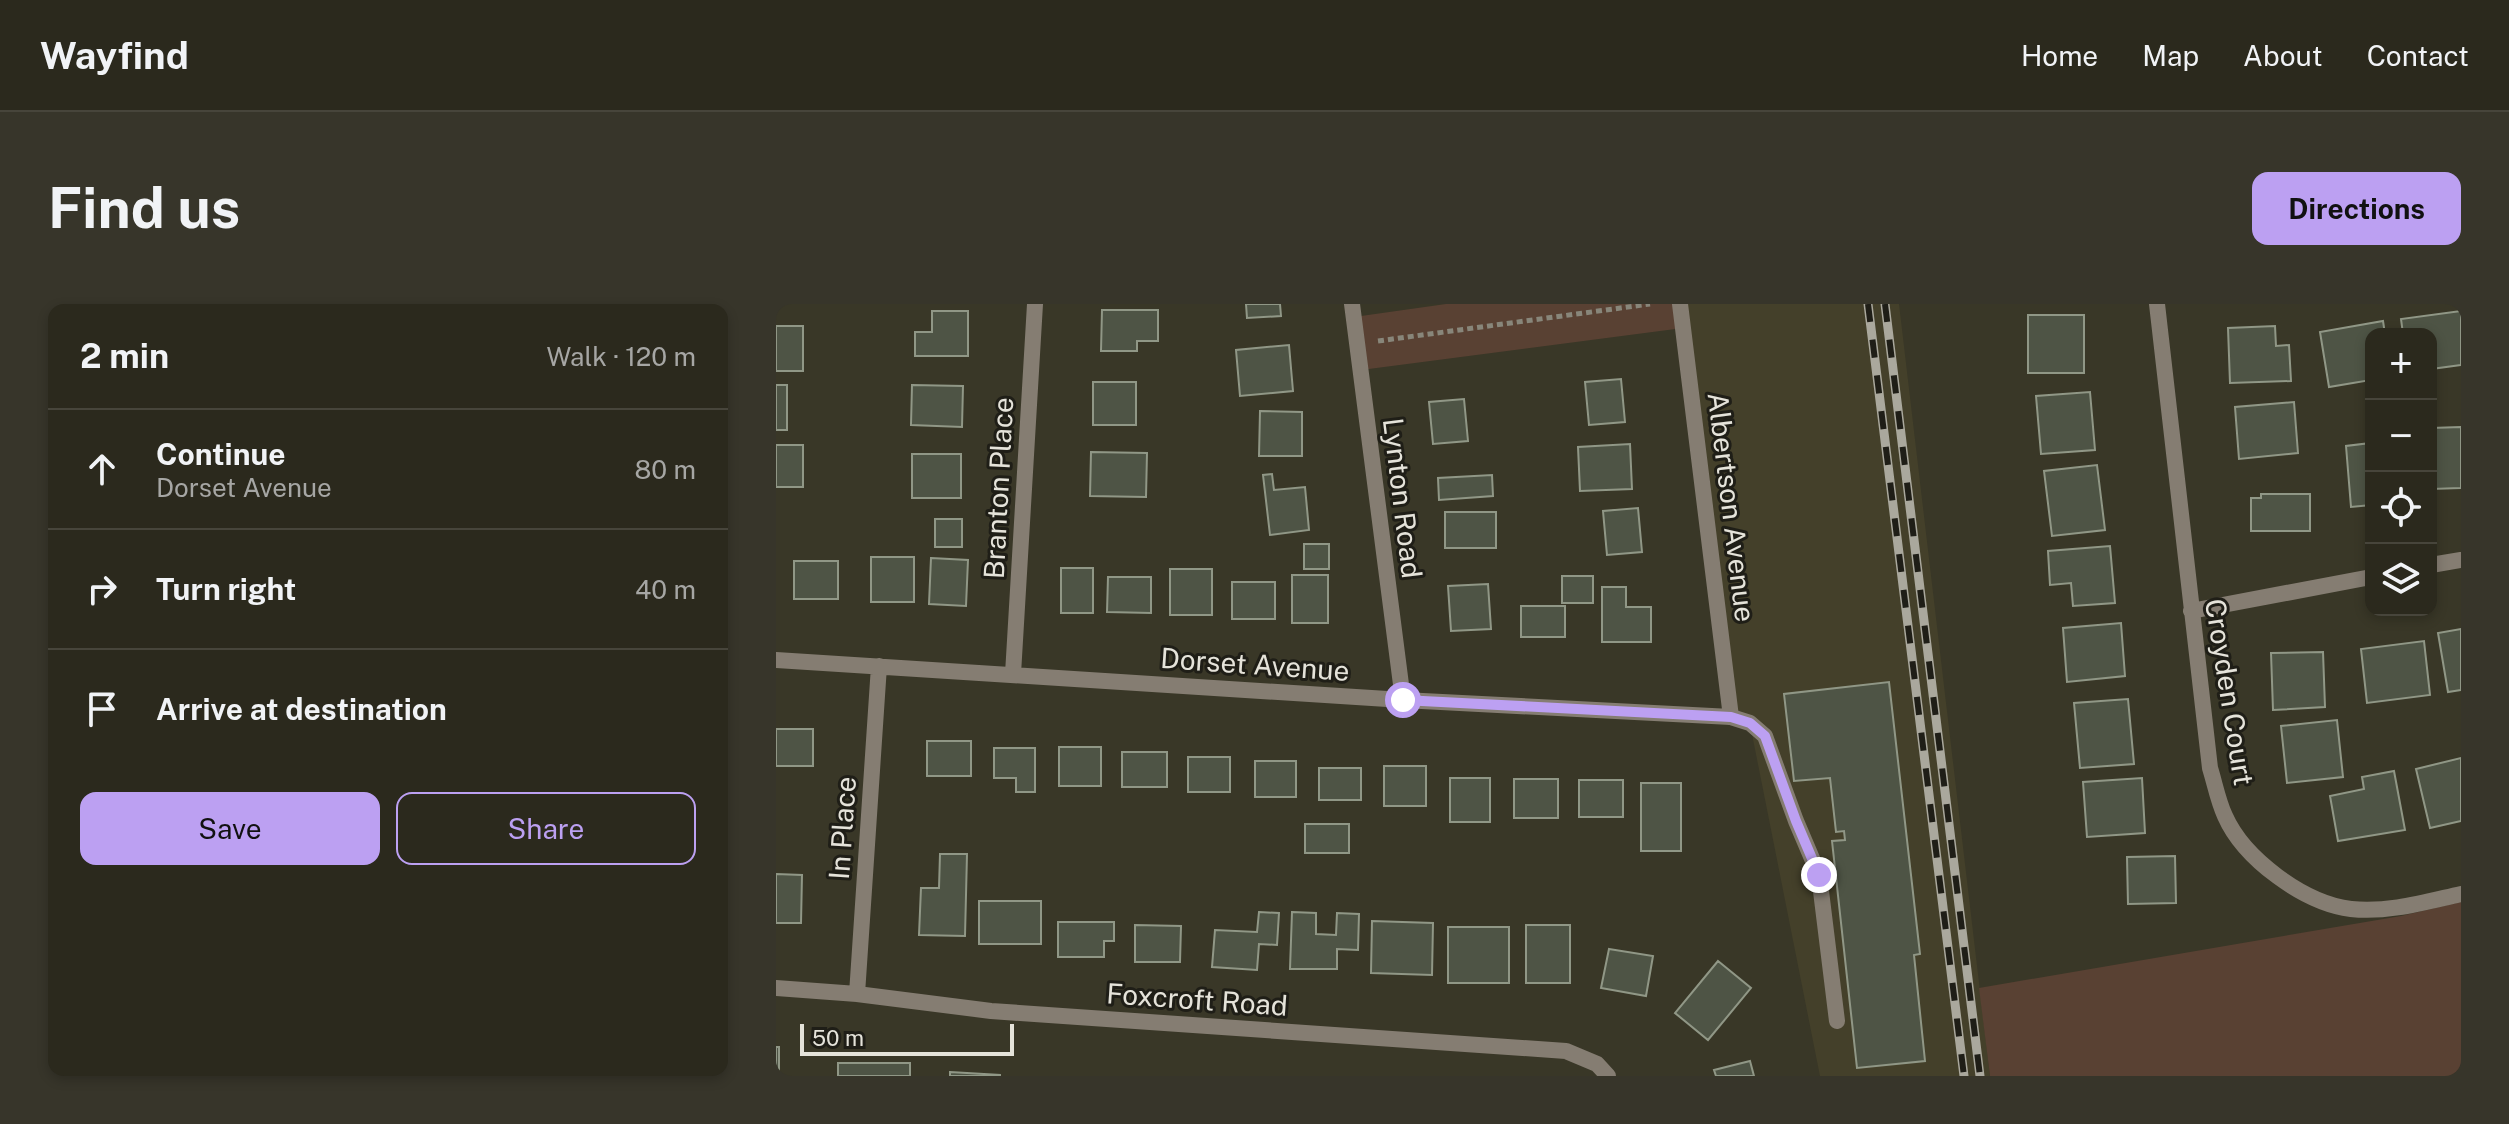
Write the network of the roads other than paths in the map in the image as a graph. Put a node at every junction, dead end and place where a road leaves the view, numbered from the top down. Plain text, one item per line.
1 (1035, 304) edge
2 (1352, 304) edge
3 (1680, 304) edge
4 (2157, 304) edge
5 (2461, 560) edge
6 (2437, 564) edge
7 (2365, 578) edge
8 (2191, 611) junction
9 (776, 660) edge
10 (879, 666) junction
11 (1013, 674) junction
12 (1403, 700) junction
13 (1731, 717) junction
14 (2461, 894) edge
15 (776, 988) edge
16 (857, 994) junction
17 (1837, 1021) dead end
18 (1608, 1076) edge

1 - 11 street, Branton Place
2 - 12 street, Lynton Road
3 - 13 street, Albertson Avenue
4 - 8 street, Croyden Court
5 - 6 street
7 - 8 street
8 - 14 street, Croyden Court
9 - 10 street, Dorset Avenue
10 - 11 street, Dorset Avenue
10 - 16 street, In Place
11 - 12 street, Dorset Avenue
12 - 13 street, Dorset Avenue
13 - 17 street
15 - 16 street, Foxcroft Road
16 - 18 street, Foxcroft Road

